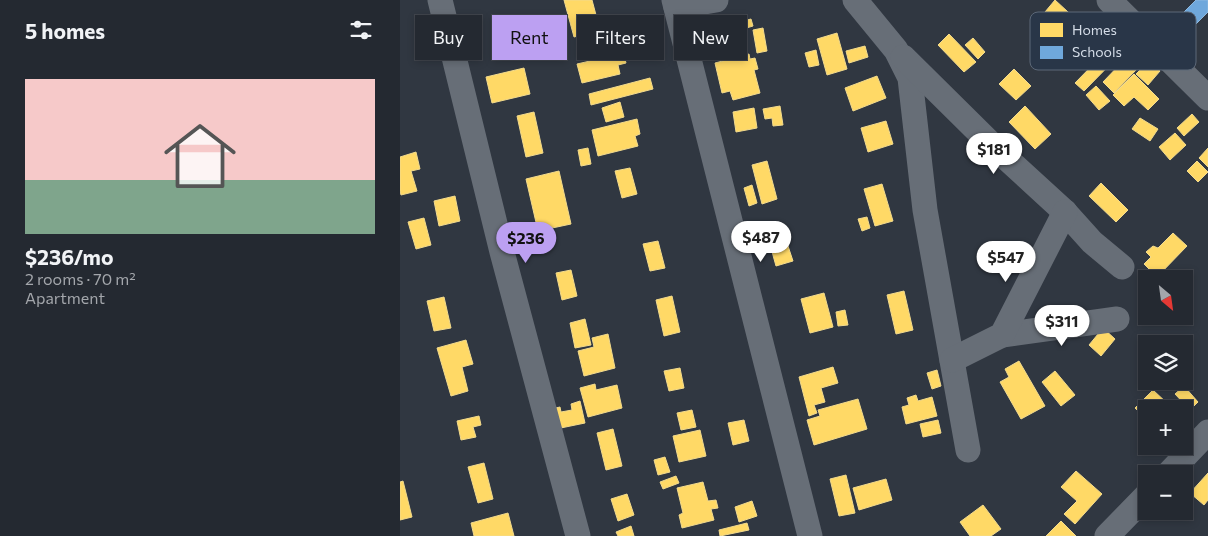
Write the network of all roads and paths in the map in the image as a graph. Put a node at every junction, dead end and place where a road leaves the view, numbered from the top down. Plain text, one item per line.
1 (440, 0) edge
2 (716, 0) edge
3 (855, 0) edge
4 (1109, 0) edge
5 (675, 4) edge
6 (1121, 12) edge
7 (896, 50) junction
8 (1180, 70) edge
9 (1208, 98) edge
10 (1065, 212) junction
11 (1122, 267) dead end
12 (1117, 319) dead end
13 (1002, 335) junction
14 (952, 360) junction
15 (1208, 432) edge
16 (968, 450) dead end
17 (1177, 465) edge
18 (1138, 504) edge
19 (578, 536) edge
20 (810, 536) edge
21 (1107, 536) edge

1 - 19 street
2 - 5 street
3 - 7 street
4 - 6 street
5 - 20 street
7 - 10 street
7 - 14 street
8 - 9 street
10 - 11 street
10 - 13 street
12 - 13 street
13 - 14 street
14 - 16 street
15 - 17 street
18 - 21 street

